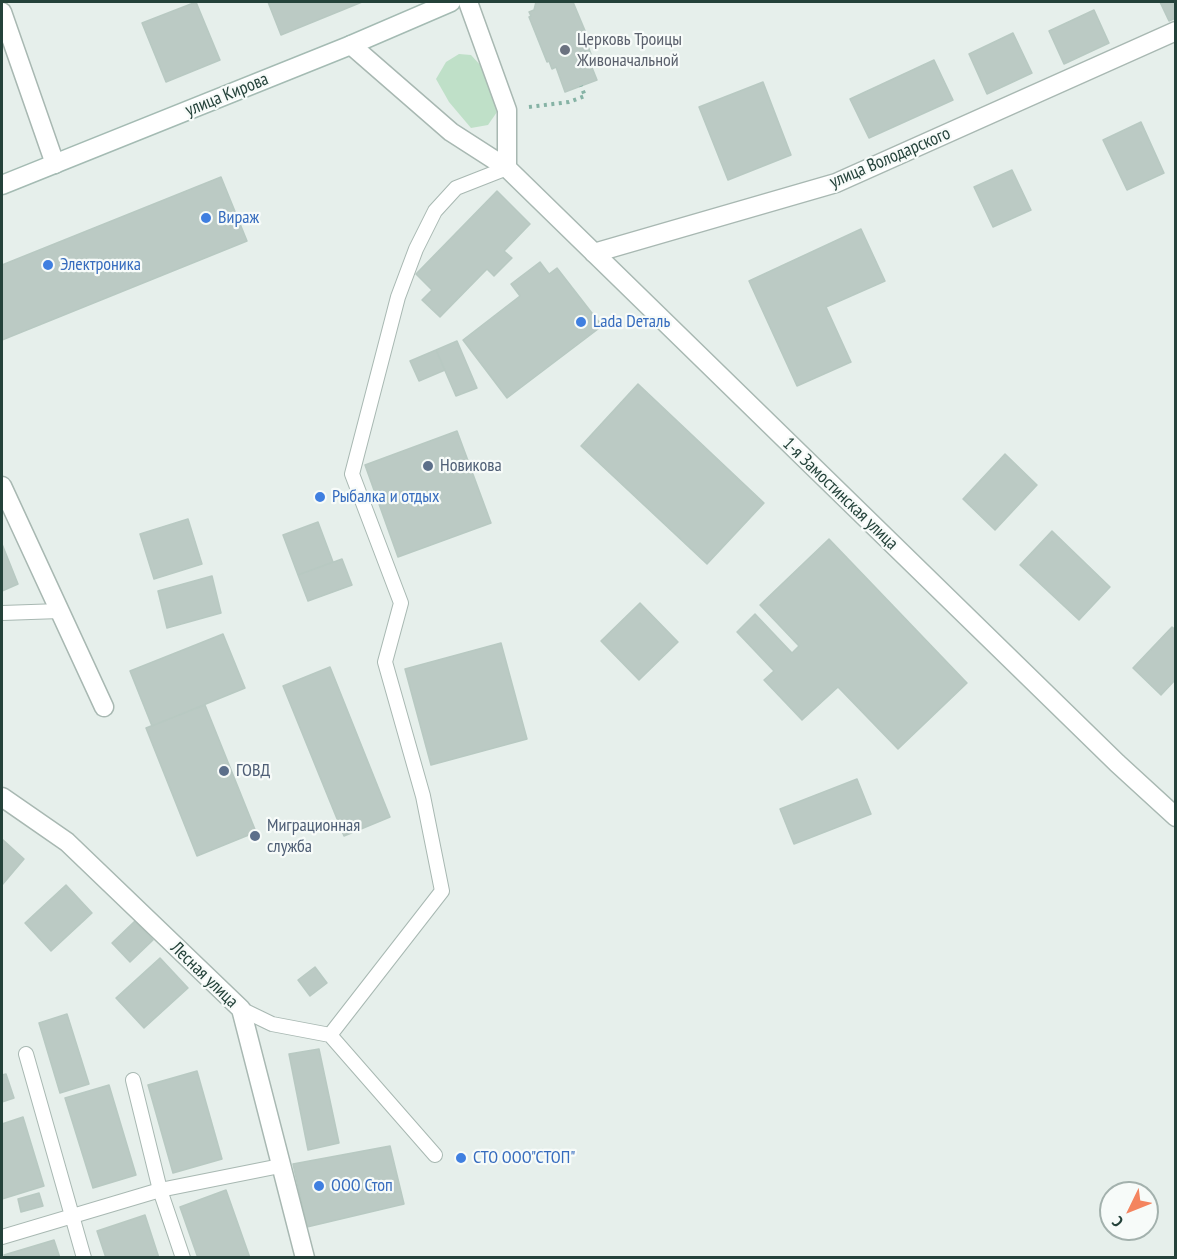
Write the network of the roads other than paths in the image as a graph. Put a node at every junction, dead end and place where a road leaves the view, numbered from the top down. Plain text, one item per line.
1 (451, 2) edge
2 (468, 2) edge
3 (2, 12) edge
4 (1176, 31) edge
5 (351, 45) junction
6 (55, 164) junction
7 (507, 168) junction
8 (2, 185) edge
9 (594, 253) junction
10 (2, 486) edge
11 (60, 611) junction
12 (2, 613) edge
13 (104, 707) dead end
14 (2, 797) edge
15 (1176, 817) edge
16 (241, 1009) junction
17 (330, 1035) junction
18 (26, 1054) dead end
19 (134, 1080) dead end
20 (435, 1155) dead end
21 (280, 1166) junction
22 (160, 1190) junction
23 (70, 1217) junction
24 (2, 1237) edge
25 (84, 1257) edge
26 (183, 1257) edge
27 (305, 1257) edge

1 - 5 street, улица Кирова
2 - 7 street
3 - 6 street
4 - 9 street, улица Володарского
5 - 6 street, улица Кирова
5 - 7 street, 1-я Замостинская улица
6 - 8 street, улица Кирова
7 - 9 street, 1-я Замостинская улица
7 - 17 lane
9 - 15 street, 1-я Замостинская улица
10 - 11 street
11 - 12 lane
11 - 13 street
14 - 16 street, Лесная улица
16 - 17 lane
16 - 21 street, Лесная улица
17 - 20 lane
18 - 23 lane
19 - 22 lane
21 - 22 lane
21 - 27 street, Лесная улица
22 - 23 lane
22 - 26 lane
23 - 24 lane
23 - 25 lane

